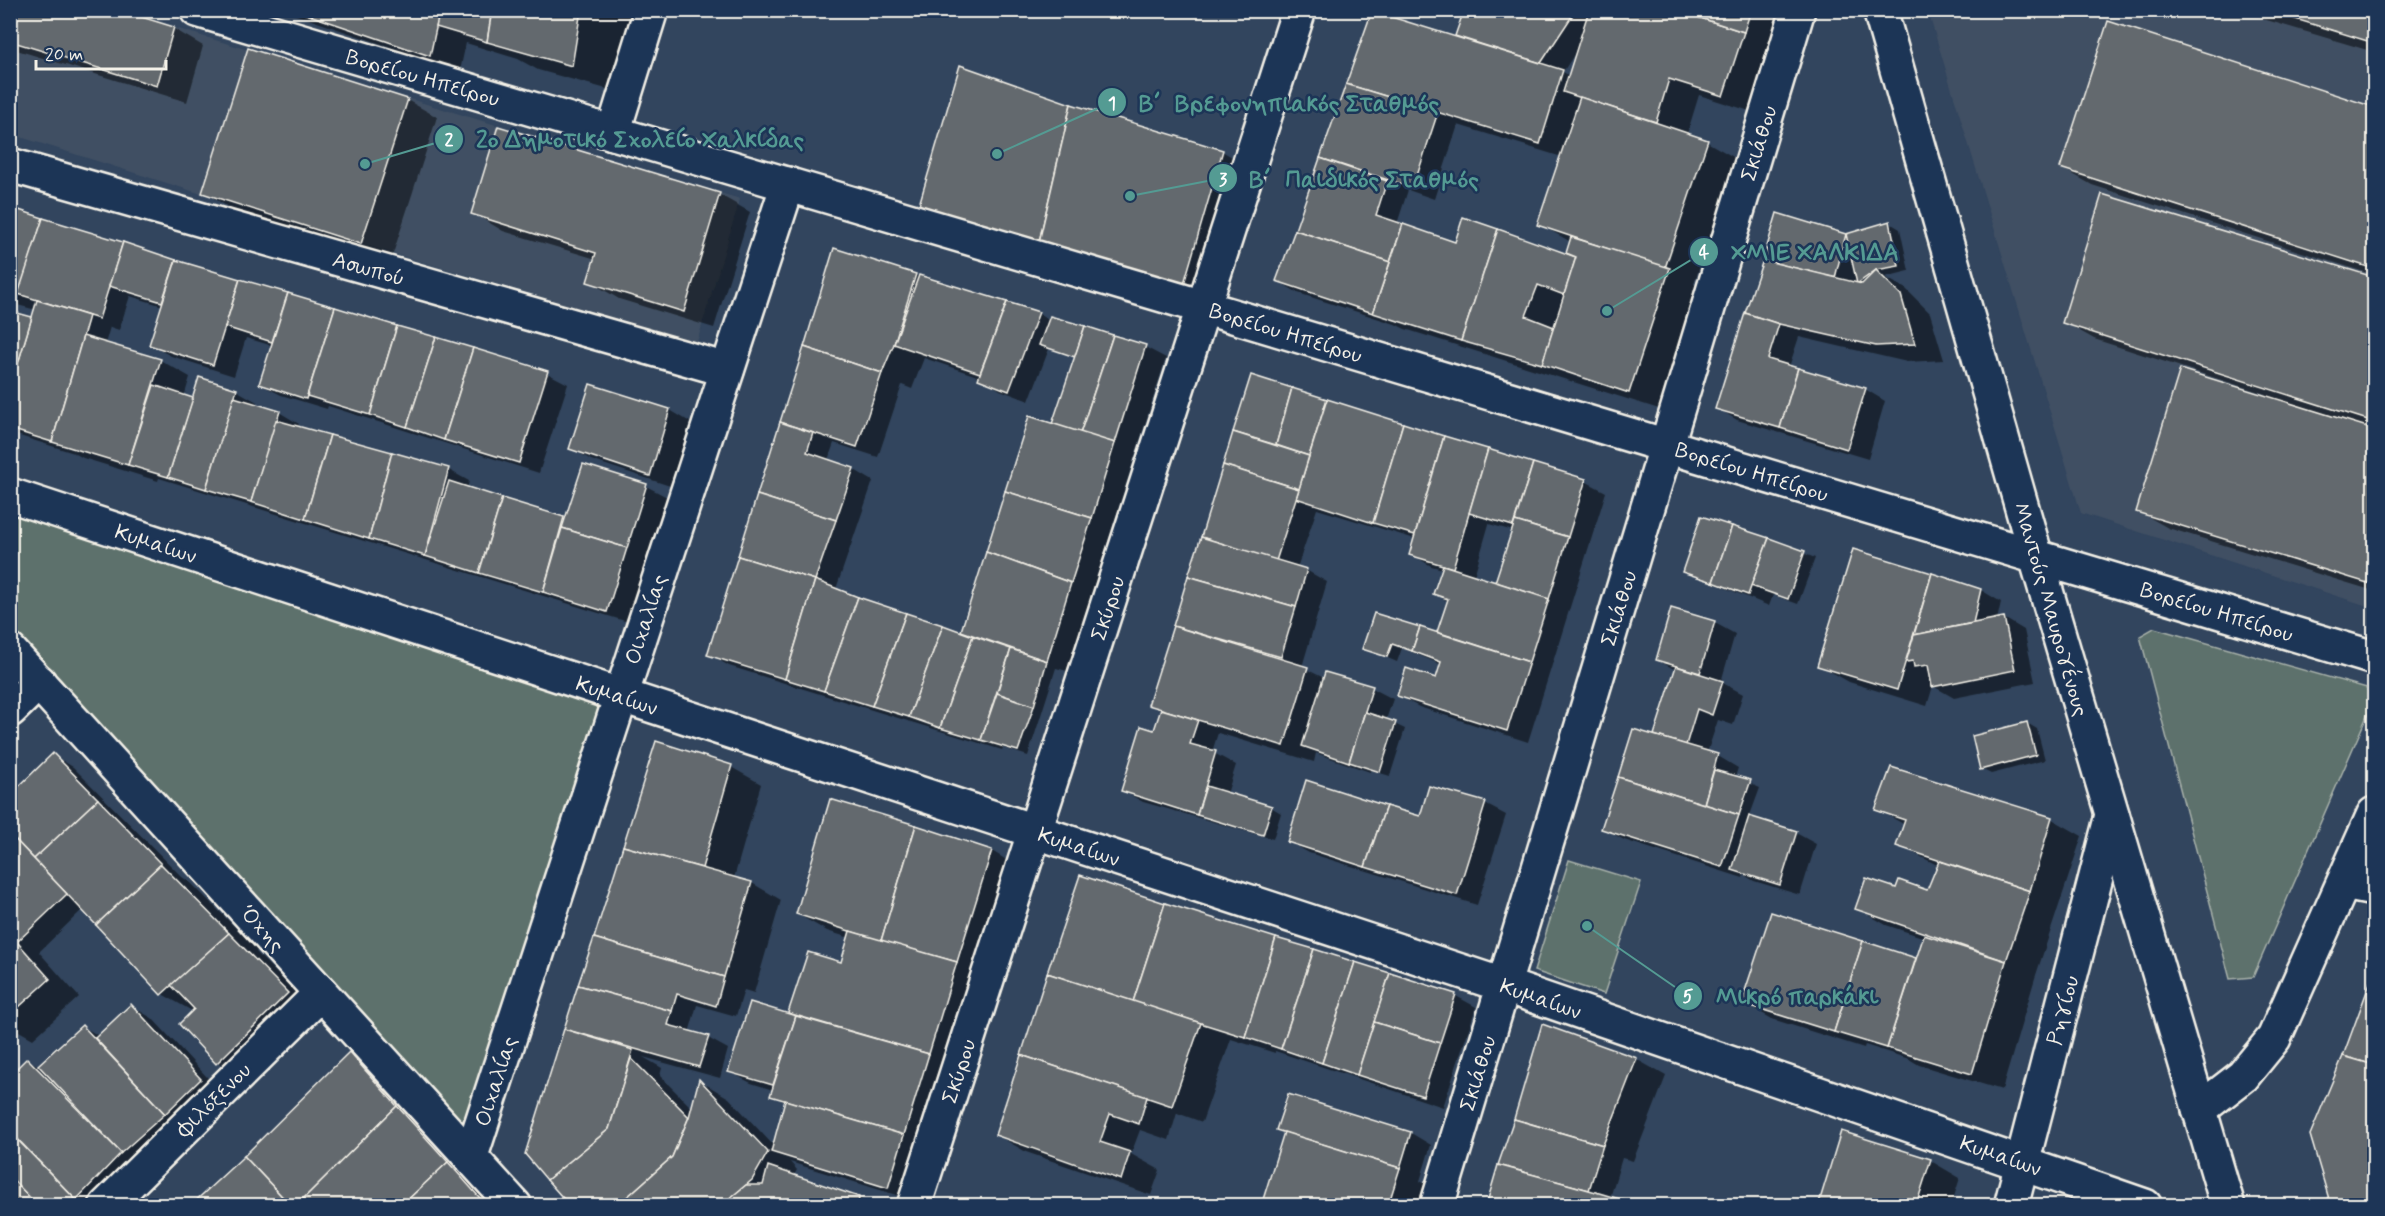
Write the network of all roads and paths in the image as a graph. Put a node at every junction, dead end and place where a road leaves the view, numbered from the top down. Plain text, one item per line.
1 (197, 10) edge
2 (651, 10) edge
3 (1299, 10) edge
4 (1798, 10) edge
5 (1880, 10) edge
6 (613, 133) junction
7 (10, 165) edge
8 (788, 184) junction
9 (1203, 307) junction
10 (727, 370) junction
11 (1667, 446) junction
12 (10, 495) edge
13 (2037, 557) junction
14 (10, 651) edge
15 (2374, 658) edge
16 (39, 682) junction
17 (620, 696) junction
18 (10, 710) edge
19 (2112, 814) junction
20 (2374, 814) edge
21 (1035, 831) junction
22 (2359, 886) edge
23 (1503, 985) junction
24 (321, 993) junction
25 (2199, 1110) junction
26 (471, 1156) junction
27 (2022, 1162) junction
28 (106, 1206) edge
29 (515, 1206) edge
30 (914, 1206) edge
31 (1437, 1206) edge
32 (2011, 1206) edge
33 (2145, 1206) edge
34 (2228, 1206) edge

1 - 6 street, Βορείου Ηπείρου
2 - 6 street
3 - 9 street, Σκύρου
4 - 11 street, Σκιάθου
5 - 13 street, Μαντούς Μαυρογένους
6 - 8 street, Βορείου Ηπείρου
7 - 10 street, Ασωπού
8 - 9 street, Βορείου Ηπείρου
8 - 10 street, Οιχαλίας
9 - 11 street, Βορείου Ηπείρου
9 - 21 street, Σκύρου
10 - 17 street, Οιχαλίας
11 - 13 street, Βορείου Ηπείρου
11 - 23 street, Σκιάθου
12 - 17 street, Κυμαίων
13 - 15 street, Βορείου Ηπείρου
13 - 19 street, Μαντούς Μαυρογένους
14 - 16 street, Όχης
16 - 18 street
16 - 24 street, Όχης
17 - 21 street, Κυμαίων
17 - 26 street, Οιχαλίας
19 - 25 street, Μαντούς Μαυρογένους
19 - 27 street, Ρηγίου
20 - 22 street
21 - 23 street, Κυμαίων
21 - 30 street, Σκύρου
22 - 25 street
23 - 27 street, Κυμαίων
23 - 31 street, Σκιάθου
24 - 26 street, Όχης
24 - 28 street, Φιλόξενου
25 - 34 street, Μαντούς Μαυρογένους
26 - 29 street, Όχης
27 - 32 street, Ρηγίου
27 - 33 street, Κυμαίων

